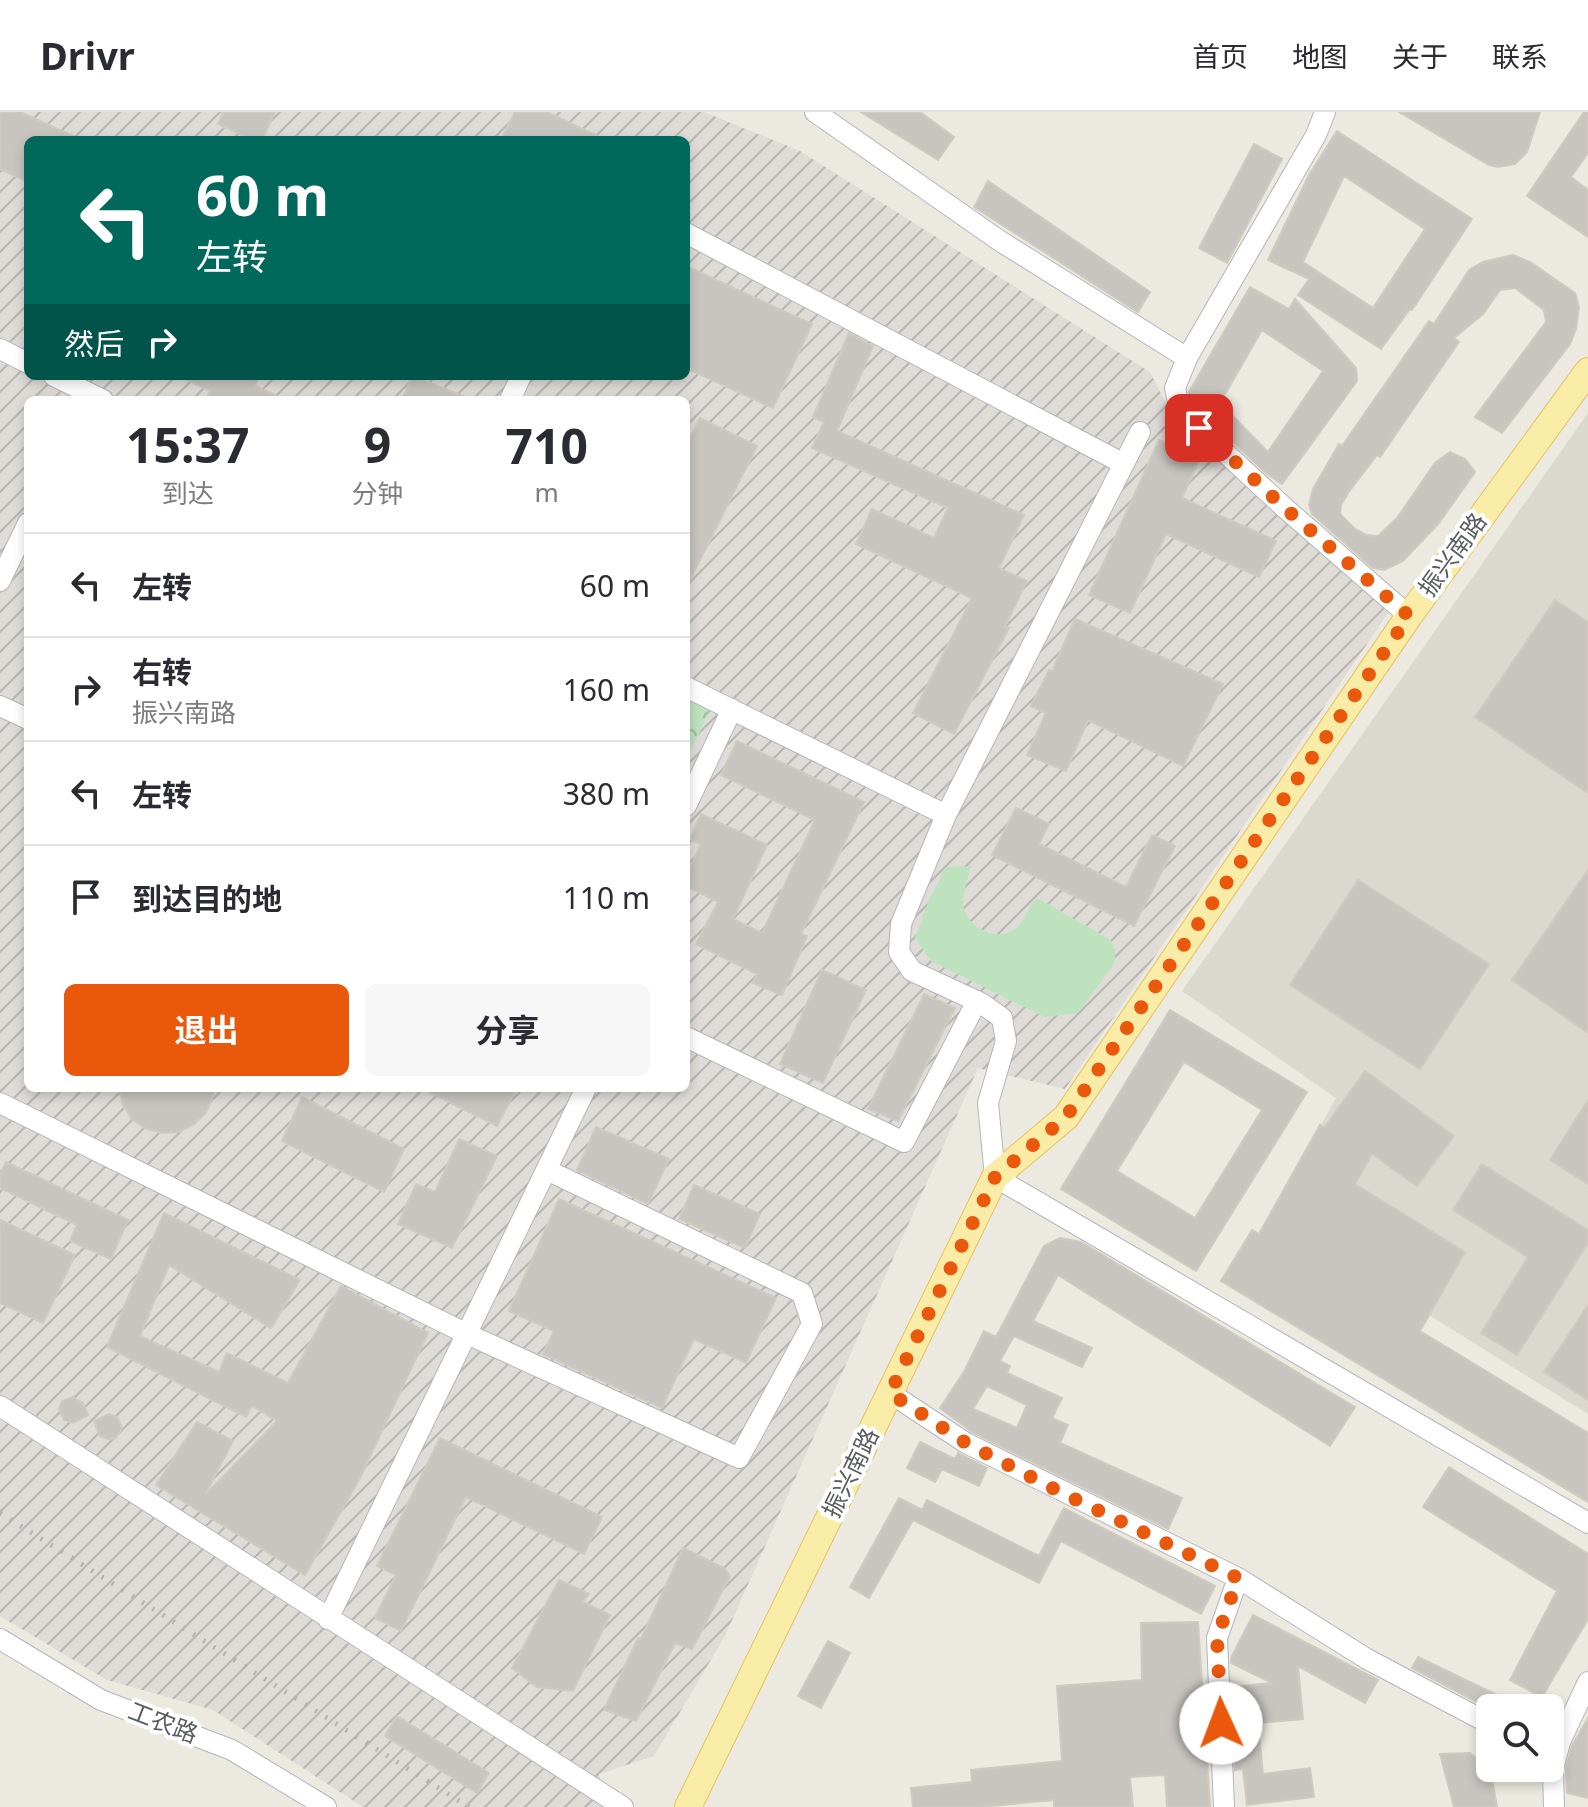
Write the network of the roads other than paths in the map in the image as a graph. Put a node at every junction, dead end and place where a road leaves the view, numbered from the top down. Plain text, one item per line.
1 (816, 112) edge
2 (1325, 112) edge
3 (690, 235) edge
4 (0, 349) edge
5 (1187, 358) junction
6 (24, 361) edge
7 (1588, 371) edge
8 (61, 380) edge
9 (90, 396) edge
10 (1140, 432) dead end
11 (1124, 464) junction
12 (24, 531) edge
13 (0, 581) edge
14 (1409, 616) junction
15 (690, 689) edge
16 (0, 706) edge
17 (732, 709) junction
18 (24, 717) edge
19 (690, 798) edge
20 (946, 815) junction
21 (977, 1001) junction
22 (690, 1039) edge
23 (584, 1092) edge
24 (0, 1103) edge
25 (547, 1170) junction
26 (995, 1177) junction
27 (467, 1334) junction
28 (890, 1393) junction
29 (0, 1406) edge
30 (1588, 1523) edge
31 (1238, 1578) junction
32 (328, 1619) junction
33 (0, 1639) edge
34 (1588, 1682) edge
35 (1476, 1717) edge
36 (1564, 1726) edge
37 (1553, 1782) edge
38 (326, 1807) edge
39 (623, 1807) edge
40 (688, 1807) edge
41 (1224, 1807) edge
42 (1554, 1807) edge

1 - 5 street
2 - 5 street
3 - 11 street
4 - 6 street
5 - 14 street
7 - 14 main road, 振兴南路
8 - 9 street
10 - 11 street
11 - 20 street
12 - 13 street
14 - 26 main road, 振兴南路
15 - 17 street
16 - 18 street
17 - 19 street
17 - 20 street
20 - 21 street
21 - 22 street
21 - 26 street
23 - 25 street
24 - 27 street
25 - 27 street
25 - 27 street
26 - 28 main road, 振兴南路
26 - 30 street
27 - 32 street
28 - 31 street
28 - 40 main road, 振兴南路
29 - 32 street
31 - 35 street
31 - 41 street
32 - 39 street
33 - 38 street, 工农路
34 - 36 street
37 - 42 street

